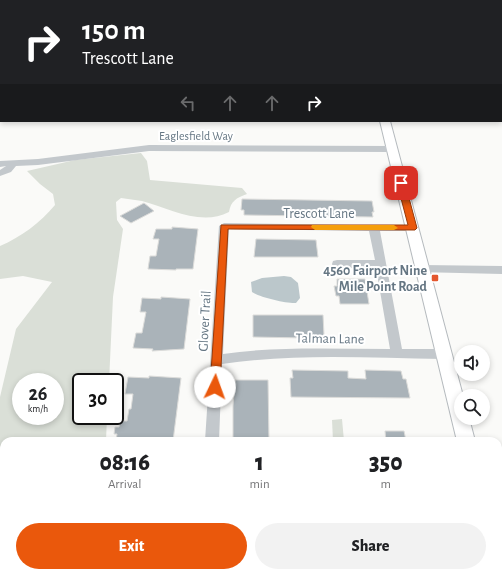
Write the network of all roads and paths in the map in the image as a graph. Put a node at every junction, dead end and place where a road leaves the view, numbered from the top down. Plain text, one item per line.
1 (385, 122) edge
2 (392, 149) junction
3 (14, 163) junction
4 (0, 164) edge
5 (0, 173) edge
6 (224, 226) joint
7 (374, 228) junction
8 (412, 228) junction
9 (337, 264) dead end
10 (381, 264) junction
11 (422, 270) junction
12 (502, 270) edge
13 (397, 354) junction
14 (443, 354) junction
15 (216, 360) junction
16 (212, 437) edge
17 (465, 437) edge

1 - 2 main road
2 - 3 street, Eaglesfield Way
2 - 8 main road
3 - 4 street, Eaglesfield Way
3 - 5 street
6 - 7 street, Trescott Lane
6 - 15 street, Glover Trail
7 - 8 street, Trescott Lane
7 - 10 street
8 - 11 main road
9 - 10 street
10 - 13 street
11 - 12 street
11 - 14 main road
13 - 14 street, Talman Lane
13 - 15 street, Talman Lane
14 - 17 main road
15 - 16 street, Glover Trail

